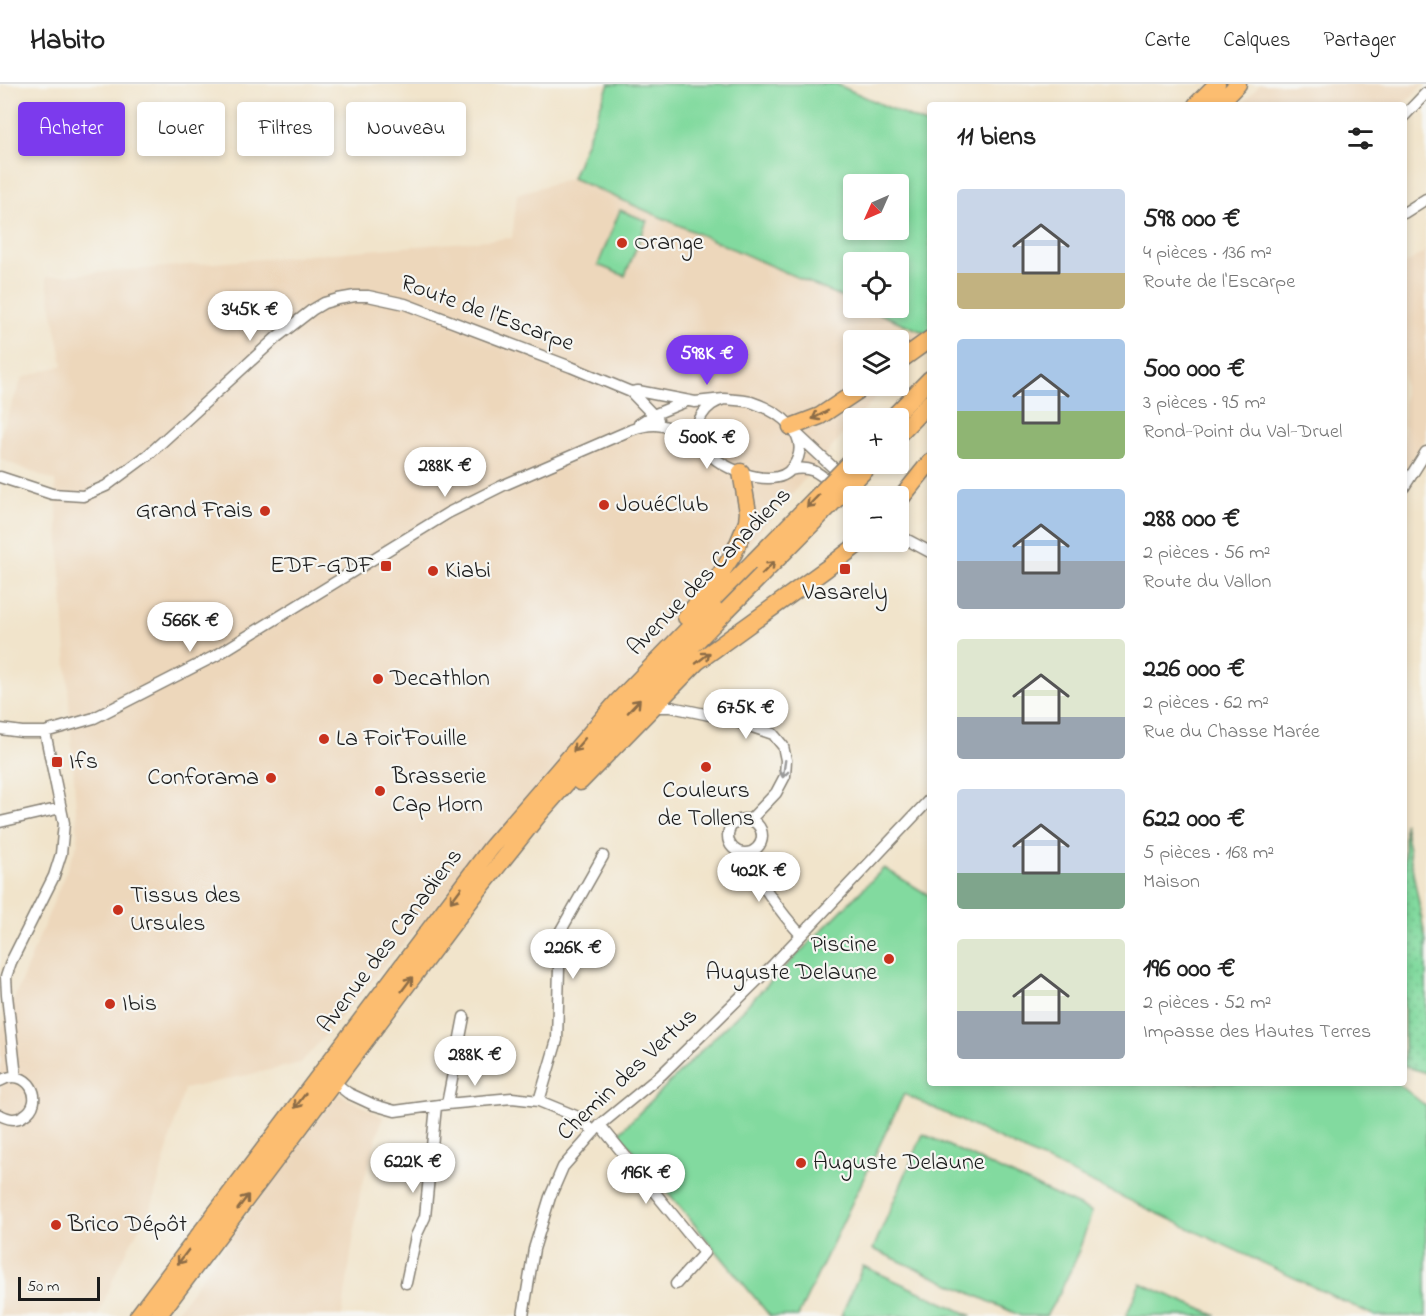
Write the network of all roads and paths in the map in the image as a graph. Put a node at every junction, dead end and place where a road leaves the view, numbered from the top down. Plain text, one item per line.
1 (1217, 84) edge
2 (1238, 84) edge
3 (1426, 93) edge
4 (1199, 102) edge
5 (1221, 102) edge
6 (1407, 113) edge
7 (1426, 199) edge
8 (1407, 211) edge
9 (927, 341) edge
10 (909, 354) edge
11 (927, 382) edge
12 (631, 392) junction
13 (850, 396) edge
14 (724, 399) junction
15 (687, 401) junction
16 (927, 405) edge
17 (902, 408) edge
18 (653, 415) junction
19 (909, 424) edge
20 (663, 425) junction
21 (631, 430) junction
22 (794, 430) junction
23 (698, 436) junction
24 (1426, 452) edge
25 (927, 466) edge
26 (790, 470) junction
27 (843, 470) edge
28 (741, 472) junction
29 (861, 474) edge
30 (0, 477) edge
31 (1407, 482) edge
32 (853, 486) edge
33 (909, 488) edge
34 (843, 493) edge
35 (909, 541) edge
36 (927, 550) edge
37 (848, 552) edge
38 (618, 700) junction
39 (653, 707) junction
40 (0, 729) edge
41 (45, 732) junction
42 (927, 802) edge
43 (61, 808) junction
44 (540, 813) junction
45 (751, 819) junction
46 (0, 822) edge
47 (746, 853) junction
48 (603, 856) dead end
49 (801, 935) junction
50 (4, 1008) edge
51 (464, 1017) dead end
52 (16, 1077) junction
53 (0, 1081) edge
54 (334, 1082) junction
55 (539, 1101) junction
56 (442, 1105) junction
57 (0, 1115) edge
58 (597, 1129) junction
59 (406, 1283) dead end
60 (676, 1284) dead end
61 (145, 1313) edge
62 (523, 1316) edge

1 - 4 main road
2 - 5 main road
3 - 6 street
7 - 8 street
9 - 10 main road
11 - 17 main road
12 - 15 street, Route de l'Escarpe
12 - 18 street, Route de l'Escarpe
12 - 30 street, Route de l'Escarpe
13 -> 22 main road
14 - 15 street, Route de l'Escarpe
14 - 22 street
14 - 23 street
15 - 18 street
16 - 19 main road
18 - 20 street, Route de l'Escarpe
18 - 21 street
20 - 21 street
20 - 23 street
21 - 41 street
22 - 26 street
22 - 32 street
23 - 28 street
24 - 31 street
25 - 33 main road
26 - 28 street
26 - 34 street
27 -> 38 main road, Avenue des Canadiens, bridge
28 - 38 main road
44 -> 29 main road, Avenue des Canadiens, bridge
35 - 36 street
39 -> 37 main road
38 -> 61 main road, Avenue des Canadiens
39 - 44 main road
39 -> 45 street
40 - 41 street
41 - 43 street
42 - 49 street, Chemin des Vertus
43 - 46 street
43 - 50 street
54 -> 44 main road, Avenue des Canadiens
45 - 47 street
45 - 47 street
47 - 49 street
48 - 55 street
49 - 58 street, Chemin des Vertus
50 - 52 street
51 - 56 street
52 - 53 street
52 - 57 street
54 - 56 street
61 -> 54 main road, Avenue des Canadiens
55 - 56 street
55 - 58 street
56 - 59 street
58 - 60 street
58 - 62 street, Chemin des Vertus

